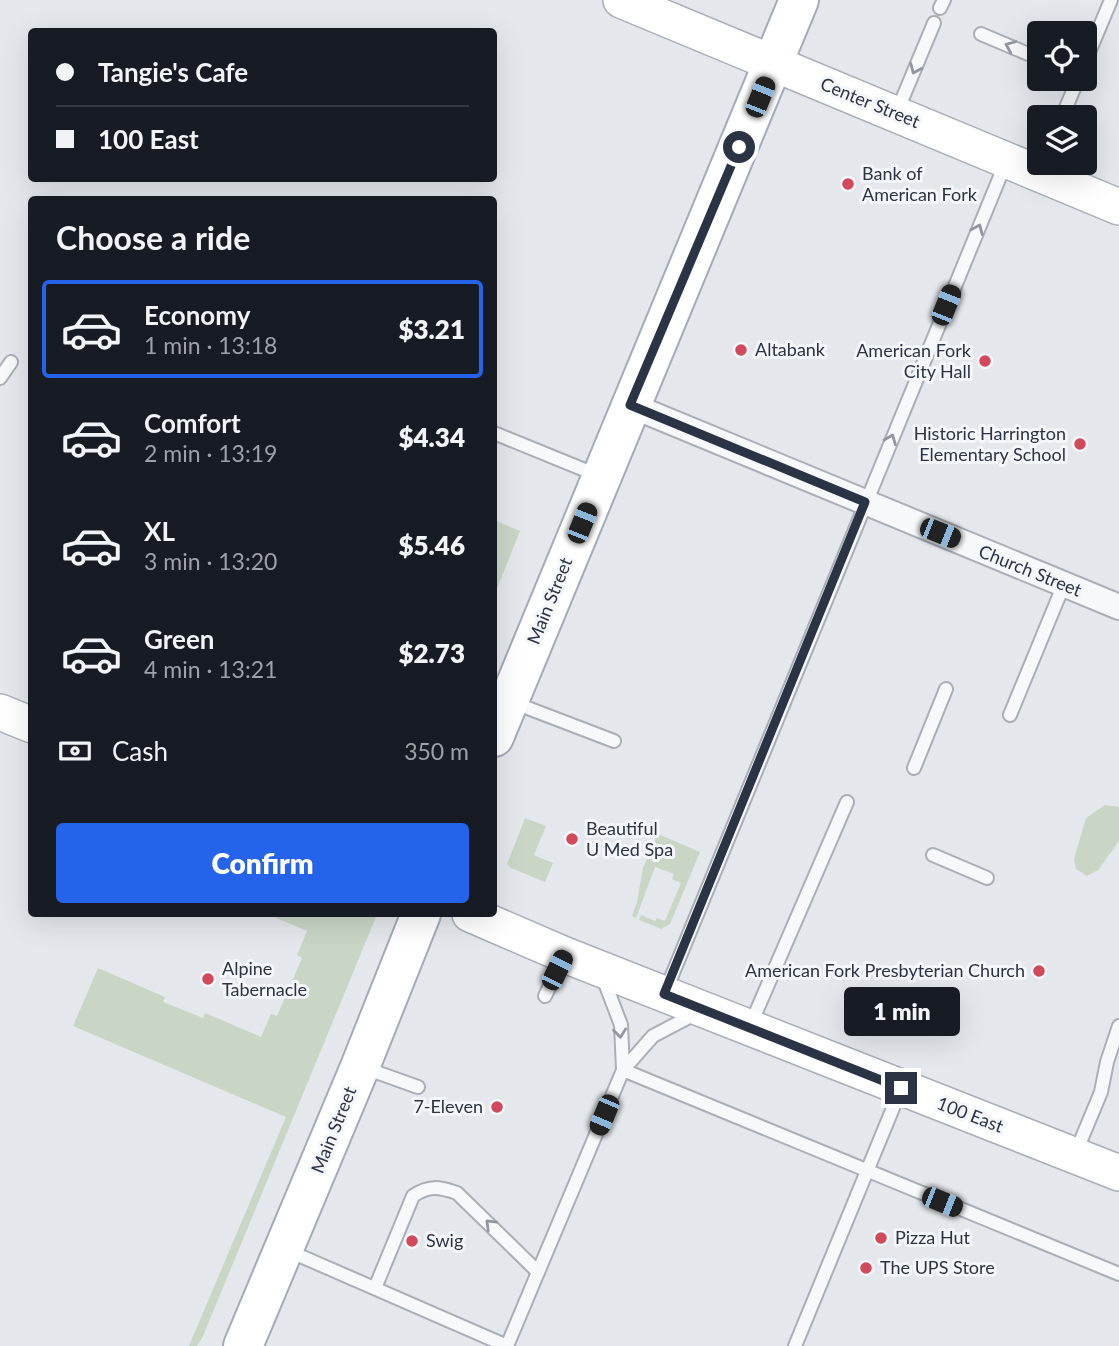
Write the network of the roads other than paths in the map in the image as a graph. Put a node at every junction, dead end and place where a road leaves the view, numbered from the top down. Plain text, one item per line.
1 (621, 0) edge
2 (799, 0) edge
3 (1111, 0) edge
4 (934, 23) dead end
5 (1097, 33) edge
6 (981, 34) dead end
7 (1027, 53) edge
8 (774, 63) junction
9 (896, 114) junction
10 (1007, 159) junction
11 (1027, 164) edge
12 (1056, 175) edge
13 (1119, 207) edge
14 (11, 362) dead end
15 (0, 378) edge
16 (630, 405) junction
17 (497, 434) edge
18 (601, 477) junction
19 (865, 502) junction
20 (1063, 584) junction
21 (1119, 607) edge
22 (946, 689) dead end
23 (509, 700) junction
24 (0, 712) edge
25 (1010, 715) dead end
26 (28, 723) edge
27 (497, 730) edge
28 (614, 741) dead end
29 (914, 768) dead end
30 (847, 802) dead end
31 (933, 855) dead end
32 (988, 878) dead end
33 (420, 917) edge
34 (477, 917) edge
35 (565, 955) junction
36 (600, 968) junction
37 (664, 994) junction
38 (545, 996) dead end
39 (703, 1009) junction
40 (1119, 1026) edge
41 (749, 1027) junction
42 (360, 1067) junction
43 (623, 1070) junction
44 (418, 1087) dead end
45 (901, 1088) junction
46 (1074, 1156) junction
47 (867, 1171) junction
48 (1119, 1173) edge
49 (285, 1249) junction
50 (538, 1272) junction
51 (1119, 1274) edge
52 (375, 1288) junction
53 (243, 1346) edge
54 (795, 1346) edge

1 - 8 main road, Center Street
2 - 8 main road, Main Street
3 - 5 lane
4 -> 9 lane
7 -> 6 lane
8 - 9 main road, Center Street
8 - 16 main road, Main Street
9 - 10 main road, Center Street
10 - 11 main road, Center Street
19 -> 10 lane
12 - 13 main road, Center Street
14 - 15 lane
16 - 18 main road, Main Street
16 - 19 street, Church Street
17 - 18 lane
18 - 23 main road, Main Street
19 - 20 street, Church Street
19 - 37 lane
20 - 21 street, Church Street
20 - 25 lane
22 - 29 lane
23 - 27 main road, Main Street
23 - 28 lane
24 - 26 main road
30 - 41 lane
31 - 32 lane
33 - 42 main road, Main Street
34 - 35 main road, 100 East
35 - 36 main road, 100 East
35 - 38 lane
36 - 37 main road, 100 East
36 -> 43 lane
37 - 39 main road, 100 East
39 - 41 main road, 100 East
39 - 43 lane
40 - 46 lane
41 - 45 main road, 100 East
42 - 44 lane
42 - 49 main road, Main Street
43 - 47 lane
43 - 50 lane
45 - 46 main road, 100 East
45 - 47 lane
46 - 48 main road, 100 East
47 - 51 lane
47 - 54 lane
49 - 52 lane
49 - 53 main road, Main Street
50 - 52 lane
50 -> 52 lane

